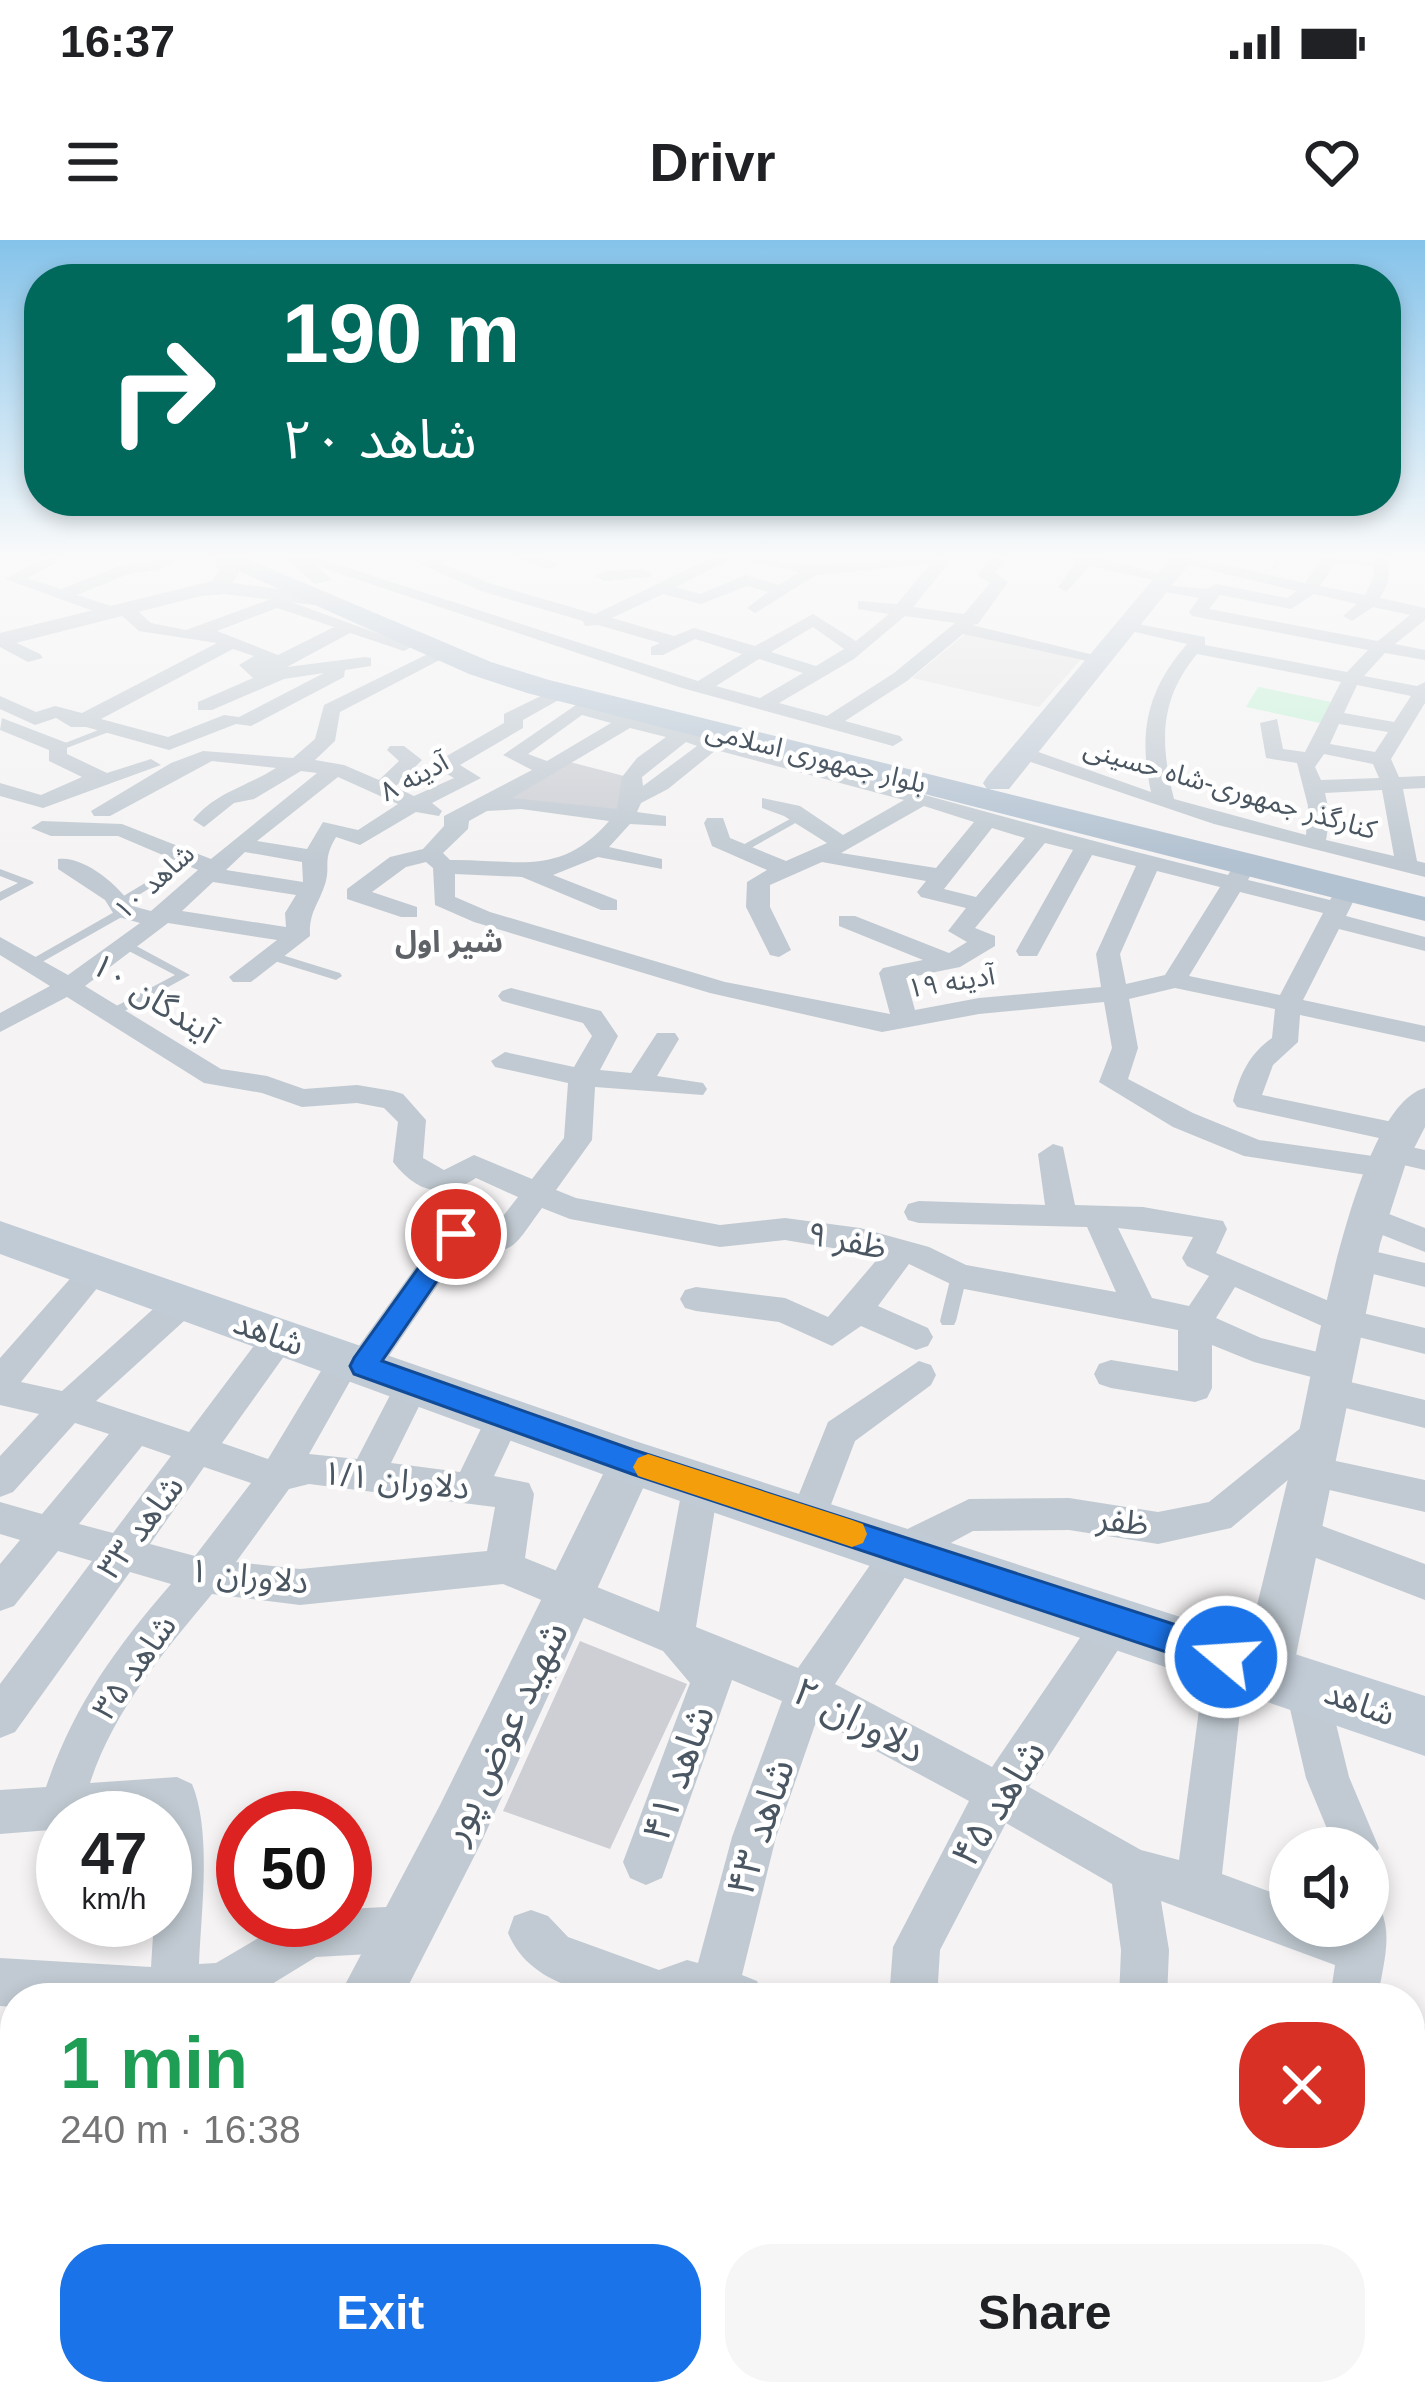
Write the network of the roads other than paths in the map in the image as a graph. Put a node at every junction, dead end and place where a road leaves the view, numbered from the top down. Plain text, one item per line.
1 (214, 659) edge
2 (235, 659) edge
3 (248, 659) edge
4 (279, 659) edge
5 (376, 659) edge
6 (405, 659) edge
7 (458, 659) edge
8 (533, 659) edge
9 (534, 659) edge
10 (618, 659) edge
11 (640, 659) edge
12 (754, 659) edge
13 (783, 659) edge
14 (840, 659) edge
15 (926, 659) edge
16 (1101, 659) edge
17 (1182, 659) edge
18 (1244, 659) edge
19 (1370, 659) edge
20 (365, 662) junction
21 (632, 663) junction
22 (1268, 664) junction
23 (184, 668) junction
24 (818, 672) junction
25 (279, 674) junction
26 (501, 675) junction
27 (1351, 680) junction
28 (1256, 683) dead end
29 (1424, 691) edge
30 (582, 692) junction
31 (0, 696) edge
32 (761, 705) junction
33 (205, 706) dead end
34 (701, 715) junction
35 (629, 716) junction
36 (1336, 718) junction
37 (84, 720) junction
38 (830, 722) junction
39 (1270, 723) dead end
40 (516, 724) junction
41 (4, 728) edge
42 (111, 728) junction
43 (549, 730) junction
44 (893, 740) dead end
45 (44, 741) junction
46 (1392, 743) junction
47 (1424, 746) edge
48 (398, 750) dead end
49 (1023, 753) junction
50 (1316, 753) junction
51 (300, 763) junction
52 (178, 767) junction
53 (337, 769) junction
54 (548, 769) junction
55 (20, 771) dead end
56 (98, 777) junction
57 (156, 780) junction
58 (998, 782) junction
59 (1425, 782) edge
60 (1392, 784) junction
61 (0, 785) edge
62 (382, 788) junction
63 (1314, 788) junction
64 (228, 797) junction
65 (922, 798) junction
66 (415, 803) junction
67 (770, 803) dead end
68 (1164, 803) junction
69 (479, 806) junction
70 (281, 809) junction
71 (102, 811) dead end
72 (803, 817) junction
73 (623, 819) junction
74 (204, 820) dead end
75 (987, 820) junction
76 (452, 821) junction
77 (658, 821) dead end
78 (715, 823) dead end
79 (331, 827) junction
80 (42, 828) dead end
81 (1040, 835) junction
82 (843, 844) junction
83 (240, 845) junction
84 (1313, 845) junction
85 (1086, 846) junction
86 (596, 850) junction
87 (738, 851) junction
88 (818, 854) junction
89 (313, 857) junction
90 (438, 860) junction
91 (1150, 861) junction
92 (66, 863) dead end
93 (654, 864) dead end
94 (203, 868) junction
95 (785, 868) junction
96 (0, 872) edge
97 (526, 872) junction
98 (1240, 874) junction
99 (1419, 874) edge
100 (942, 876) junction
101 (311, 890) junction
102 (1352, 890) junction
103 (0, 897) edge
104 (609, 905) dead end
105 (981, 905) junction
106 (121, 907) junction
107 (1425, 909) edge
108 (409, 912) dead end
109 (158, 918) junction
110 (847, 921) dead end
111 (298, 936) junction
112 (0, 944) edge
113 (1425, 944) edge
114 (127, 945) junction
115 (779, 950) dead end
116 (1028, 951) dead end
117 (272, 956) junction
118 (951, 962) junction
119 (31, 963) junction
120 (336, 976) dead end
121 (242, 977) dead end
122 (1174, 980) junction
123 (69, 988) junction
124 (1118, 993) junction
125 (511, 996) dead end
126 (1288, 1004) junction
127 (110, 1015) junction
128 (905, 1020) junction
129 (0, 1024) edge
130 (1425, 1034) edge
131 (666, 1039) dead end
132 (505, 1061) dead end
133 (582, 1077) junction
134 (640, 1081) junction
135 (693, 1089) dead end
136 (412, 1120) joint
137 (1406, 1143) edge
138 (1053, 1154) dead end
139 (539, 1191) junction
140 (919, 1212) dead end
141 (1062, 1218) junction
142 (1098, 1218) junction
143 (0, 1237) edge
144 (1365, 1239) junction
145 (1425, 1241) edge
146 (902, 1250) junction
147 (95, 1270) junction
148 (1228, 1271) junction
149 (1425, 1275) edge
150 (959, 1276) junction
151 (696, 1299) dead end
152 (183, 1302) junction
153 (1140, 1308) junction
154 (857, 1310) junction
155 (949, 1321) dead end
156 (1343, 1322) junction
157 (1196, 1323) junction
158 (280, 1336) junction
159 (916, 1336) dead end
160 (1425, 1341) edge
161 (374, 1370) junction
162 (1111, 1374) dead end
163 (919, 1375) dead end
164 (0, 1386) edge
165 (68, 1406) junction
166 (1425, 1414) edge
167 (504, 1416) junction
168 (1324, 1416) junction
169 (134, 1430) junction
170 (196, 1452) junction
171 (632, 1462) junction
172 (367, 1476) junction
173 (277, 1477) junction
174 (0, 1481) edge
175 (700, 1484) junction
176 (470, 1488) junction
177 (1425, 1496) edge
178 (0, 1518) edge
179 (808, 1519) junction
180 (49, 1532) junction
181 (1298, 1534) junction
182 (902, 1550) junction
183 (121, 1553) junction
184 (504, 1567) junction
185 (203, 1576) junction
186 (1425, 1582) edge
187 (0, 1593) edge
188 (571, 1595) junction
189 (1115, 1620) junction
190 (675, 1636) junction
191 (1266, 1670) junction
192 (806, 1691) junction
193 (0, 1718) edge
194 (1425, 1726) edge
195 (66, 1791) edge
196 (1000, 1796) junction
197 (36, 1808) edge
198 (0, 1812) edge
199 (1348, 1827) edge
200 (646, 1862) dead end
201 (1133, 1871) junction
202 (1198, 1888) junction
203 (1269, 1914) edge
204 (406, 1929) junction
205 (531, 1933) dead end
206 (176, 1947) edge
207 (174, 1983) edge
208 (229, 1983) edge
209 (377, 1983) edge
210 (622, 1983) edge
211 (729, 1983) edge
212 (914, 1983) edge
213 (1144, 1983) edge

1 - 23 street
2 - 23 street
3 - 25 street
4 - 25 street
5 - 20 street
6 - 51 street
7 - 26 main road, بلوار جمهوری اسلامی
8 - 26 main road
9 - 30 main road, بلوار جمهوری اسلامی
10 - 21 street
11 - 21 street
12 - 34 street
13 - 24 street
14 - 24 street
15 - 38 street
16 - 49 main road
17 - 68 street
18 - 22 street
19 - 27 street
20 - 25 street
20 - 42 street
21 - 34 street
22 - 27 street
22 - 28 street
23 - 37 street
24 - 32 street
25 - 33 street
26 - 30 main road, بلوار جمهوری اسلامی
27 - 29 street
27 - 36 street
29 - 46 street
30 - 34 main road, بلوار جمهوری اسلامی
30 - 35 main road, بلوار جمهوری اسلامی
30 - 40 street, آدینه ۸
30 - 43 street
31 - 45 street
32 - 34 street
32 - 38 street
34 - 35 main road, بلوار جمهوری اسلامی
34 - 58 main road, بلوار جمهوری اسلامی
34 - 65 street
34 - 73 street
34 - 98 main road, بلوار جمهوری اسلامی
35 - 54 street
36 - 46 street
36 - 50 street
37 - 42 street
37 - 45 street
38 - 44 street
39 - 50 street
40 - 43 street
40 - 66 street, آدینه ۸
41 - 45 street
42 - 45 lane
43 - 54 street
45 - 56 street
46 - 47 street
46 - 50 street
46 - 60 street
48 - 62 street
49 - 58 main road
49 - 68 street, کنارگذر جمهوری-شاه حسینی
50 - 63 street
51 - 52 street
51 - 53 street
51 - 64 street
52 - 56 street
52 - 57 street
53 - 62 street
53 - 70 street, شاهد ۱۰
54 - 69 street
55 - 61 street
56 - 61 street
57 - 64 street
57 - 71 street
58 - 102 main road, بلوار جمهوری اسلامی
59 - 60 street
60 - 63 street
60 - 99 street
62 - 66 street
63 - 84 street
64 - 74 street
65 - 75 street
65 - 82 street
66 - 76 street
66 - 79 street, آدینه ۸
67 - 72 street
68 - 84 street, کنارگذر جمهوری-شاه حسینی
69 - 73 street
69 - 76 street
70 - 79 street
70 - 83 street, شاهد ۱۰
72 - 82 street
72 - 87 lane
73 - 77 street
73 - 86 street
75 - 81 street
75 - 100 street
76 - 90 street
78 - 87 street
79 - 89 street
80 - 94 street
81 - 85 street
81 - 105 street
82 - 88 street
83 - 89 street
83 - 94 street, شاهد ۱۰
84 - 102 street, کنارگذر جمهوری-شاه حسینی
85 - 91 street
85 - 116 street
86 - 93 street
86 - 97 street
87 - 95 street
88 - 95 street
88 - 100 street
89 - 101 street
90 - 97 street
90 - 108 street
90 - 128 street, آدینه ۱۹
91 - 98 street
91 - 124 street
92 - 106 street
94 - 101 street
94 - 106 lane
94 - 109 street, شاهد ۱۰
95 - 115 street
96 - 103 lane
97 - 104 street
98 - 102 main road, بلوار جمهوری اسلامی
98 - 122 street
99 - 102 main road, بلوار جمهوری اسلامی
100 - 105 street
101 - 111 street
102 - 107 main road, بلوار جمهوری اسلامی
102 - 113 street, کنارگذر جمهوری-شاه حسینی
102 - 126 street
105 - 118 street
106 - 109 street
106 - 119 lane
109 - 111 street
109 - 114 street, شاهد ۱۰
110 - 118 street
111 - 117 street
112 - 119 street, آیندگان ۱۰
114 - 123 street, شاهد ۱۰
114 - 127 lane
117 - 120 lane
117 - 121 street
118 - 128 street
119 - 123 street, آیندگان ۱۰
122 - 124 street, آدینه ۱۹
122 - 126 street
123 - 127 street, آیندگان ۱۰
123 - 129 street, شاهد ۱۰
124 - 128 street, آدینه ۱۹
124 - 137 street
125 - 133 street
126 - 130 street
126 - 137 street
127 - 136 street, آیندگان ۱۰
131 - 134 street
132 - 133 street
133 - 134 street
133 - 139 street
134 - 135 street
136 - 139 street, ظفر ۹
137 - 144 street
138 - 141 street
139 - 146 street, ظفر ۹
139 - 161 street
140 - 141 street
141 - 142 street
142 - 148 street
142 - 153 street
143 - 147 main road, شاهد
144 - 145 street
144 - 149 street
144 - 156 street
146 - 150 street, ظفر ۹
146 - 154 street
147 - 152 main road, شاهد
147 - 164 street
148 - 156 street
148 - 157 street
150 - 153 street, ظفر ۹
150 - 155 lane
151 - 154 street
152 - 158 main road, شاهد
152 - 165 street
153 - 157 street, ظفر ۹
154 - 159 street
156 - 160 street
156 - 168 street
157 - 162 street
157 - 168 street, ظفر ۹
158 - 161 main road, شاهد
158 - 170 street, شاهد ۳۳
161 - 167 main road, شاهد
161 - 172 street
161 - 173 street, شاهد ۳۵
163 - 179 street
164 - 165 street, دلاوران ۱/۱
165 - 169 street, دلاوران ۱/۱
165 - 174 street
166 - 168 street
167 - 171 main road, شاهد
167 - 176 street
168 - 177 street
168 - 181 street
168 - 182 street, ظفر
169 - 170 street, دلاوران ۱/۱
169 - 180 street
170 - 173 street, دلاوران ۱/۱
170 - 183 street, شاهد ۳۳
171 - 175 main road, شاهد
171 - 188 street, شهید عوض پور
172 - 173 street, دلاوران ۱/۱
172 - 176 street, دلاوران ۱/۱
173 - 185 street, شاهد ۳۵
175 - 179 main road, شاهد
175 - 190 street
176 - 184 street, دلاوران ۱/۱
178 - 180 street, دلاوران ۱
179 - 182 main road, شاهد
180 - 183 street, دلاوران ۱
180 - 187 street
181 - 186 street
181 - 191 street
182 - 189 main road, شاهد
182 - 192 street, شاهد ۴۳
183 - 185 street, دلاوران ۱
183 - 193 street, شاهد ۳۳
184 - 185 street, دلاوران ۱
184 - 188 street, دلاوران ۱
185 - 195 street, شاهد ۳۵
188 - 190 street, دلاوران ۲
188 - 204 street, شهید عوض پور
189 - 191 main road, شاهد
189 - 196 street, شاهد ۴۵
190 - 192 street, دلاوران ۲
190 - 200 street, شاهد ۴۱
191 - 194 main road, شاهد
191 - 199 street
191 - 202 street
192 - 196 street, دلاوران ۲
192 - 211 street, شاهد ۴۳
196 - 201 street, دلاوران ۲
196 - 212 street, شاهد ۴۵
197 - 198 street
201 - 202 street, دلاوران ۲
201 - 213 street
202 - 203 street
204 - 208 street
204 - 209 street, شهید عوض پور
205 - 210 street
206 - 207 street

